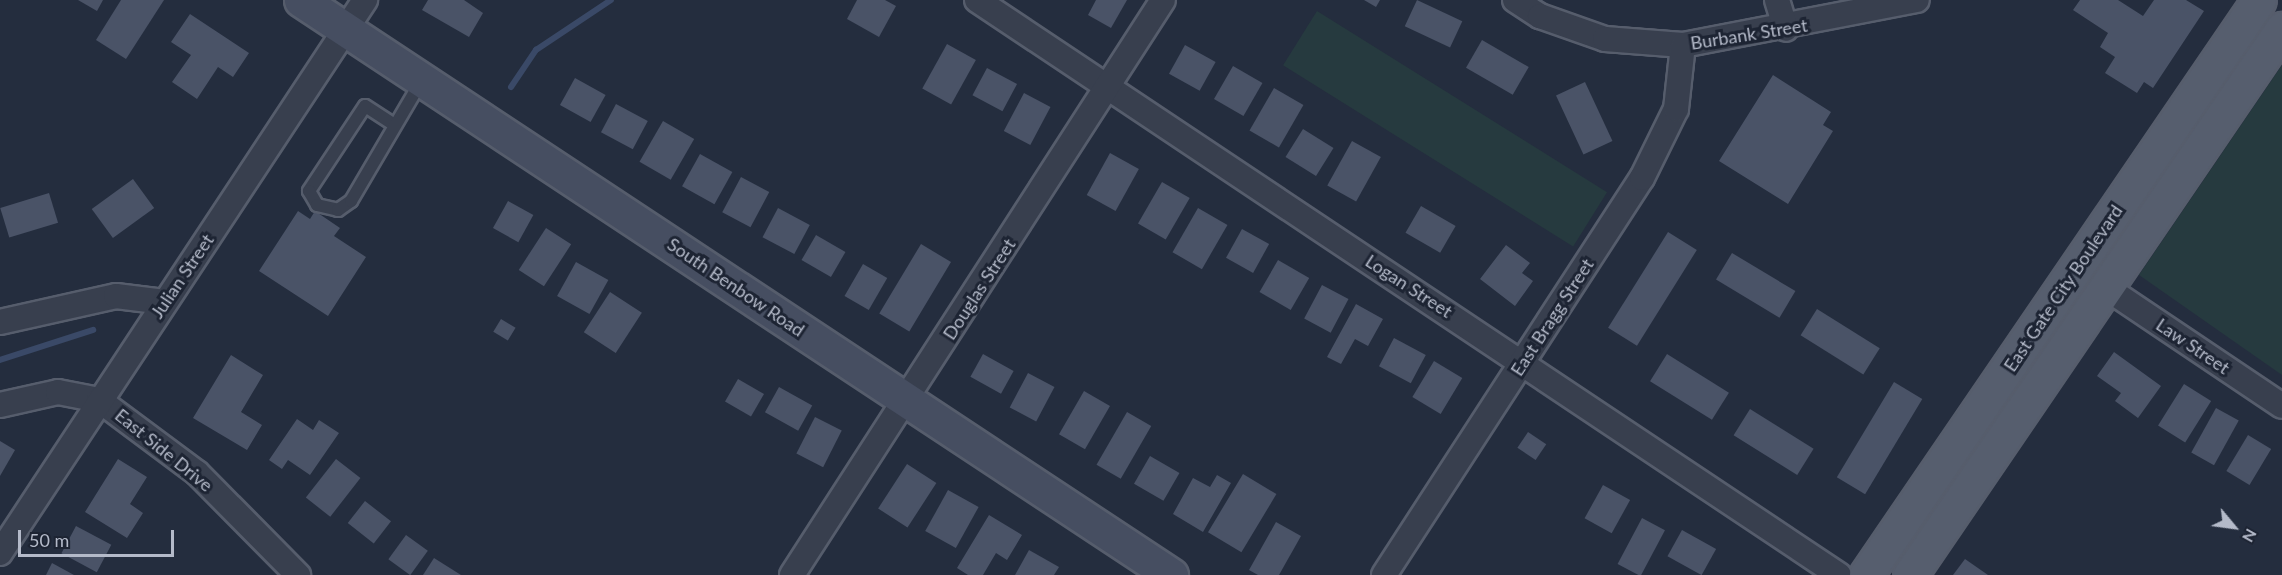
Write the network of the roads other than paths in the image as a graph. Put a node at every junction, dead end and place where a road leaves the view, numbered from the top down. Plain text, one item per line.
1 (302, 0) edge
2 (365, 0) edge
3 (977, 0) edge
4 (1163, 0) edge
5 (1515, 0) edge
6 (1777, 0) edge
7 (1917, 0) edge
8 (2259, 0) edge
9 (347, 29) junction
10 (1786, 29) junction
11 (2282, 29) edge
12 (1683, 45) junction
13 (423, 79) junction
14 (1107, 88) junction
15 (393, 124) junction
16 (2105, 287) junction
17 (165, 302) junction
18 (0, 322) edge
19 (1523, 362) junction
20 (99, 400) junction
21 (907, 401) junction
22 (0, 405) edge
23 (2282, 406) edge
24 (0, 553) edge
25 (298, 575) edge
26 (792, 575) edge
27 (1171, 575) edge
28 (1384, 575) edge
29 (1839, 575) edge
30 (1866, 575) edge
31 (1910, 575) edge

1 - 9 main road, South Benbow Road
2 - 9 street, Julian Street
3 - 14 street, Logan Street
4 - 14 street, Douglas Street
5 - 12 street, Burbank Street
6 - 10 street
7 - 10 street, Burbank Street
8 - 30 main road, East Gate City Boulevard
9 - 13 main road, South Benbow Road
9 - 17 street, Julian Street
10 - 12 street, Burbank Street
11 - 16 main road, East Gate City Boulevard
12 - 19 street, East Bragg Street
13 - 15 lane
13 - 21 main road, South Benbow Road
14 - 19 street, Logan Street
14 - 21 street, Douglas Street
15 - 15 lane
16 - 23 street, Law Street
16 - 31 main road, East Gate City Boulevard
17 - 18 street
17 - 20 street, Julian Street
19 - 28 street, East Bragg Street
19 - 29 street, Logan Street
20 - 22 street, East Side Drive
20 - 24 street, Julian Street
20 - 25 street, East Side Drive
21 - 26 street, Douglas Street
21 - 27 main road, South Benbow Road

